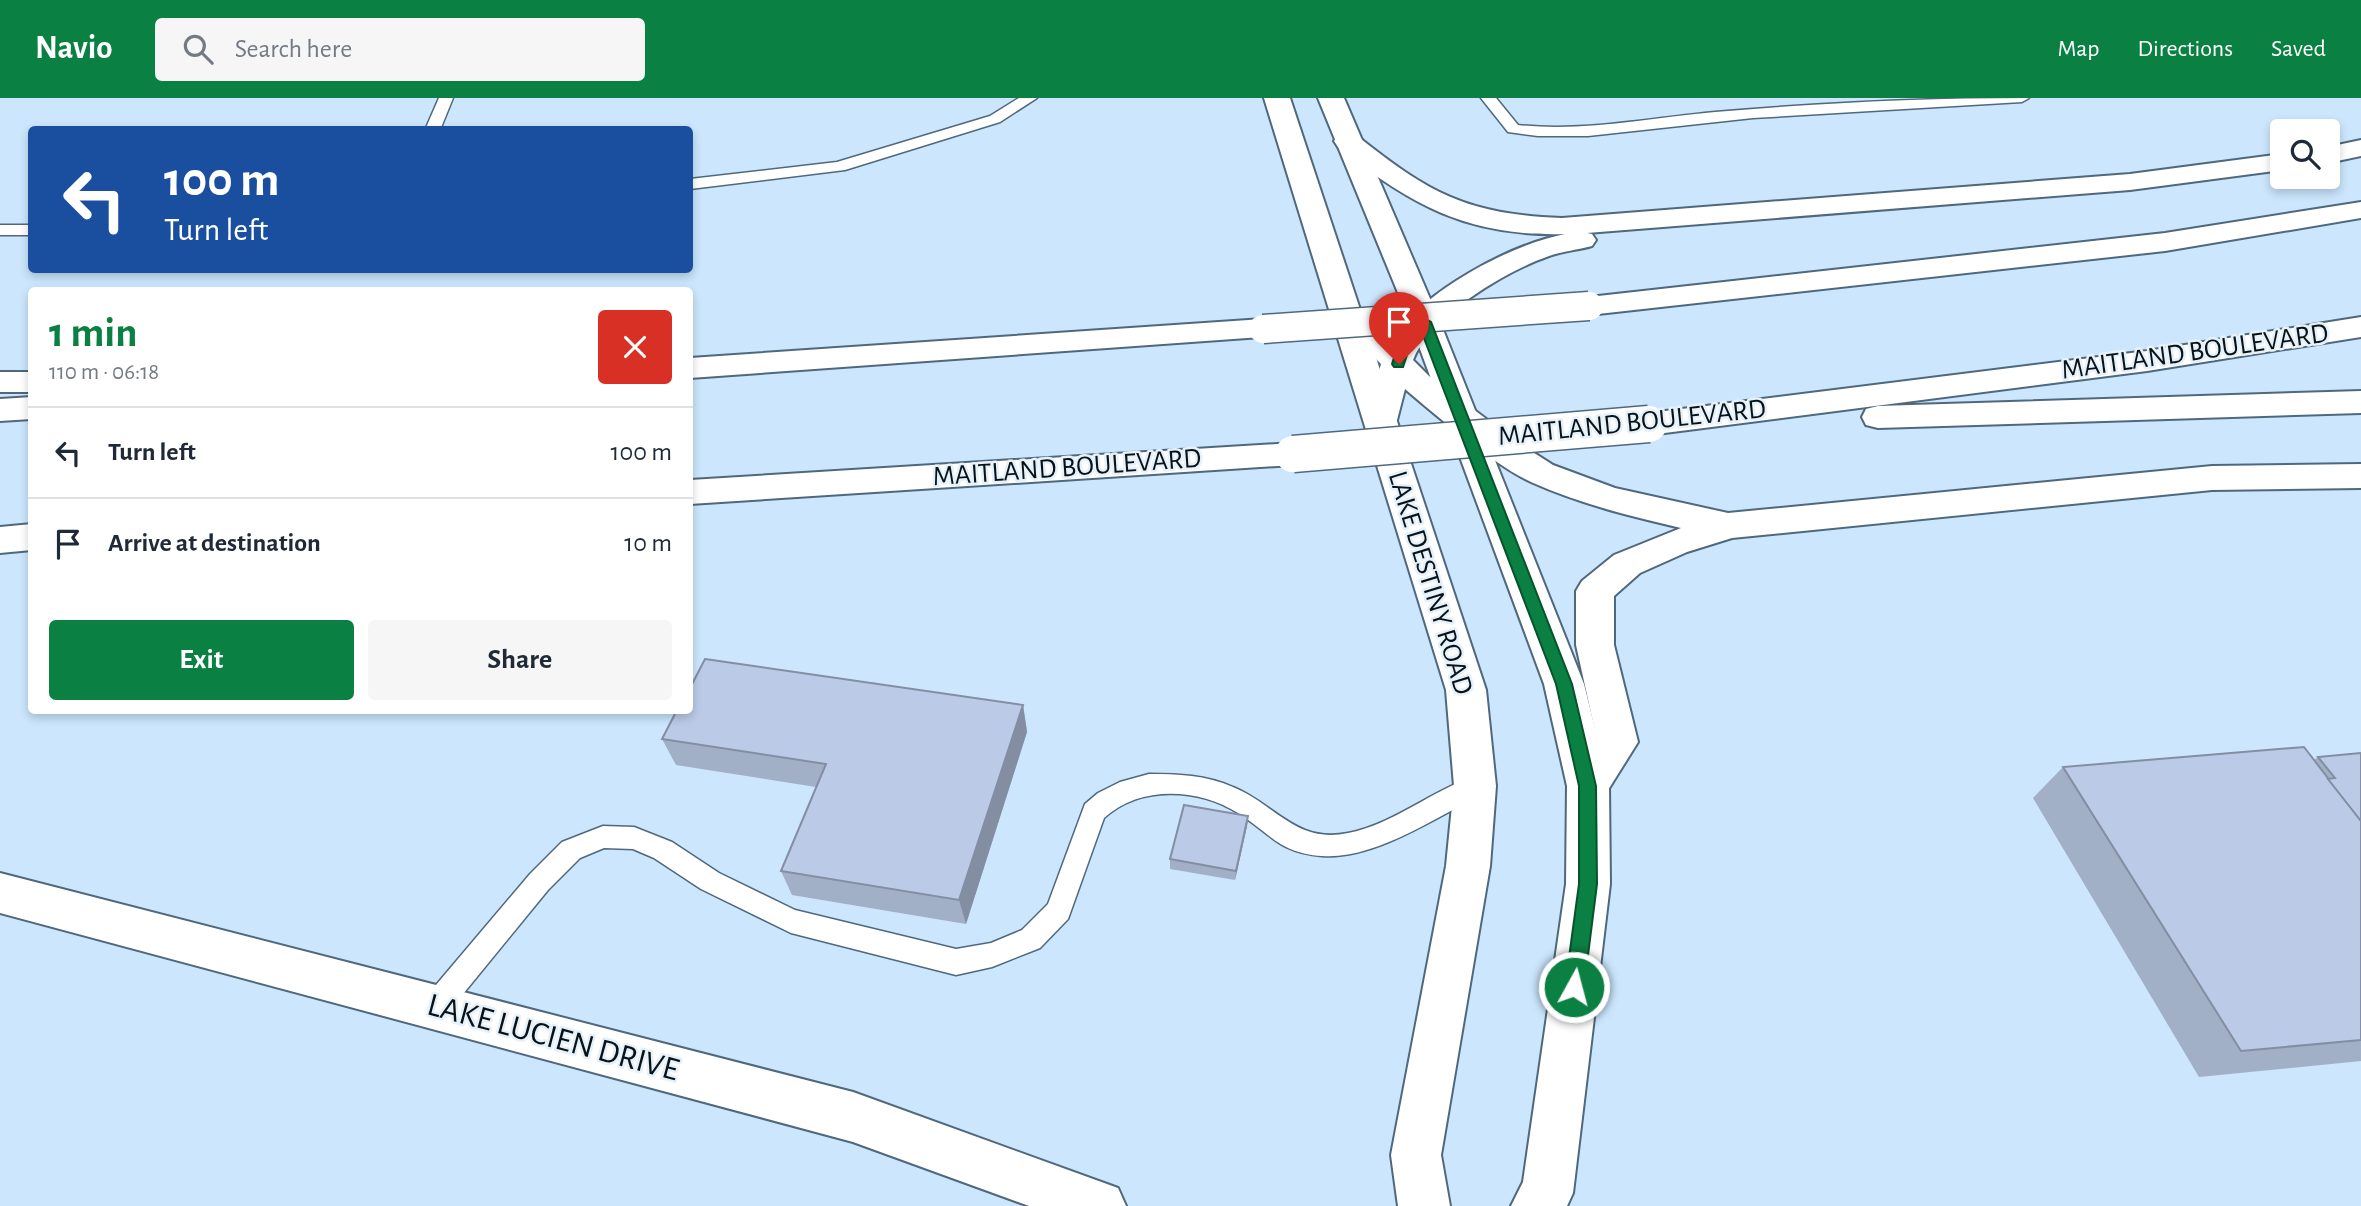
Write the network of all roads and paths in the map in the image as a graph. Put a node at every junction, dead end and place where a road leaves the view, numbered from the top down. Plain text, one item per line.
1 (446, 98) edge
2 (1030, 98) edge
3 (1277, 98) edge
4 (1331, 98) edge
5 (1488, 98) edge
6 (1700, 98) edge
7 (2022, 98) edge
8 (1712, 117) junction
9 (434, 126) edge
10 (1347, 141) junction
11 (2361, 148) edge
12 (2340, 152) edge
13 (2270, 164) edge
14 (693, 184) edge
15 (2005, 192) junction
16 (2361, 211) edge
17 (0, 230) edge
18 (28, 230) edge
19 (1345, 311) junction
20 (1424, 322) junction
21 (2361, 327) edge
22 (1399, 364) junction
23 (693, 368) edge
24 (0, 382) edge
25 (28, 382) edge
26 (2361, 402) edge
27 (28, 408) edge
28 (0, 410) edge
29 (1458, 415) junction
30 (1381, 420) junction
31 (1649, 424) junction
32 (2361, 476) edge
33 (693, 492) edge
34 (1728, 526) junction
35 (28, 537) edge
36 (0, 540) edge
37 (1475, 786) junction
38 (1588, 786) junction
39 (0, 893) edge
40 (435, 1007) junction
41 (1100, 1206) edge
42 (1424, 1206) edge
43 (1537, 1206) edge

1 - 9 lane
2 - 14 lane
3 - 19 main road, LAKE DESTINY ROAD
4 - 10 main road
5 - 8 lane
6 - 8 lane
7 - 8 lane
10 - 15 main road
10 - 20 main road
11 - 12 main road
13 - 15 main road
15 - 20 main road
16 - 23 main road, bridge
17 - 18 lane
19 - 22 main road
19 - 30 main road, LAKE DESTINY ROAD
20 - 22 main road
20 - 29 main road
21 - 31 main road, MAITLAND BOULEVARD
22 - 29 main road
22 - 30 main road
24 - 25 main road
26 - 31 main road
27 - 28 main road
29 - 34 main road
29 - 38 main road
30 - 37 main road, LAKE DESTINY ROAD
31 - 33 main road, MAITLAND BOULEVARD, bridge
32 - 34 main road
34 - 38 main road
35 - 36 main road
37 - 40 lane
37 - 42 main road, LAKE DESTINY ROAD
38 - 43 main road
39 - 40 main road, LAKE LUCIEN DRIVE
40 - 41 main road, LAKE LUCIEN DRIVE

